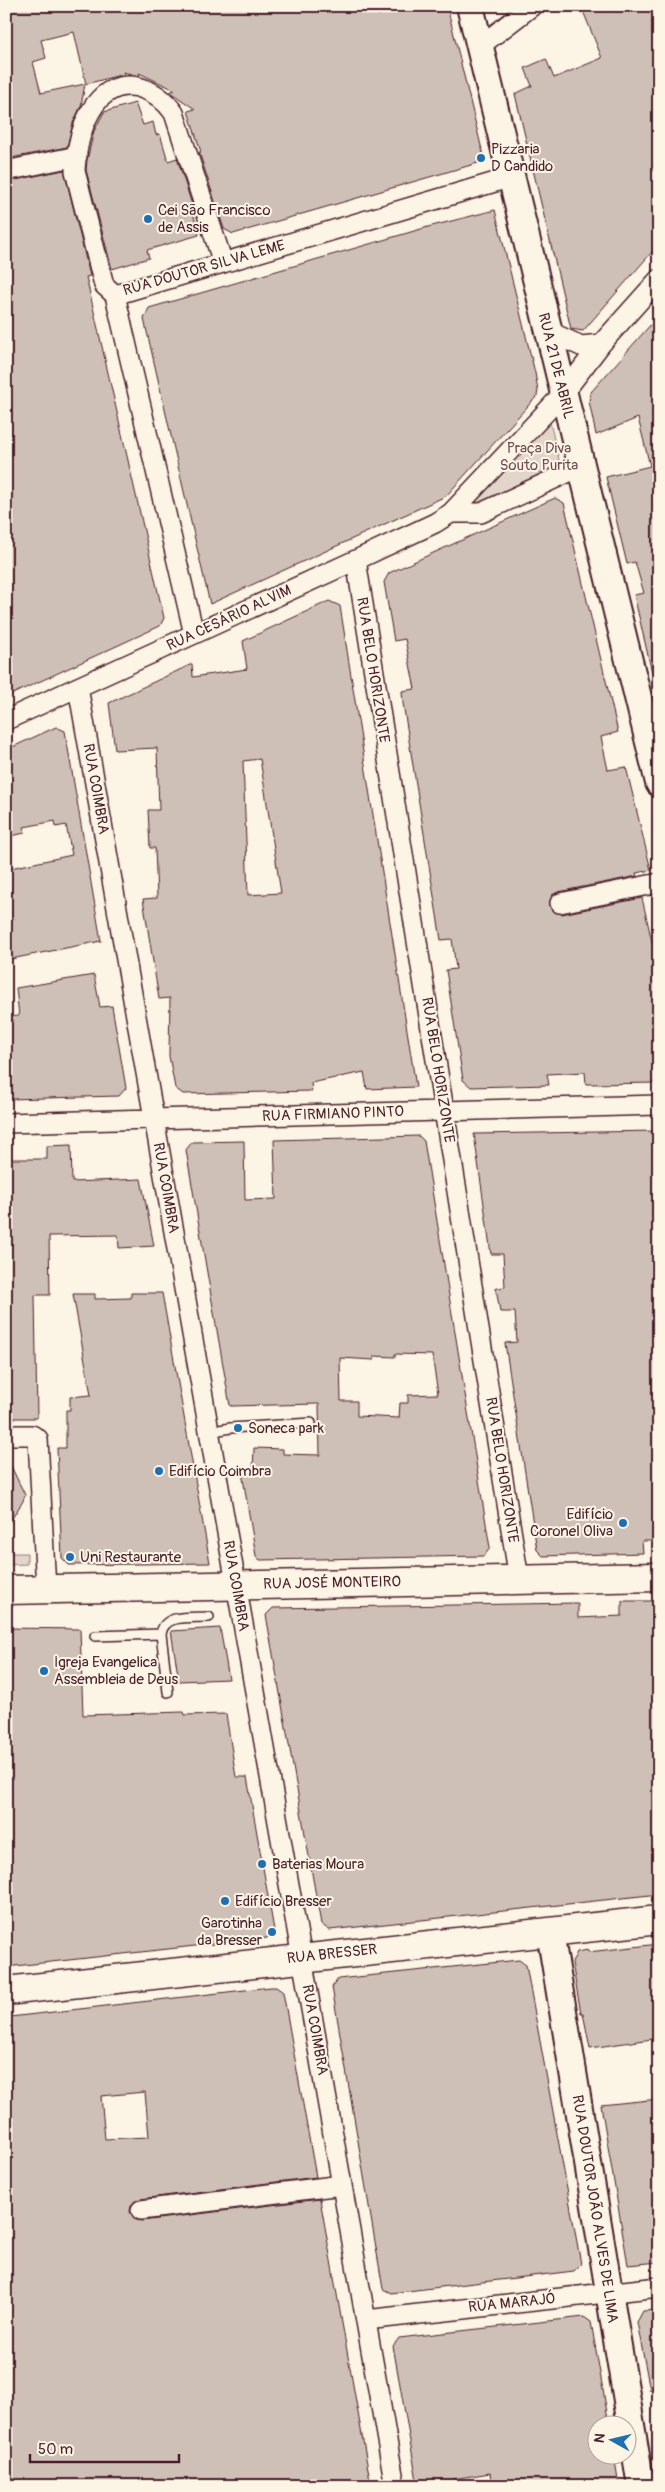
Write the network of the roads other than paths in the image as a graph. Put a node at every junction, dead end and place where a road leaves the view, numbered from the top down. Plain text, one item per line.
1 (470, 6) edge
2 (532, 6) edge
3 (480, 46) junction
4 (77, 156) junction
5 (6, 171) edge
6 (512, 177) junction
7 (223, 263) junction
8 (659, 279) edge
9 (115, 295) junction
10 (548, 331) junction
11 (601, 344) junction
12 (562, 394) junction
13 (582, 466) junction
14 (451, 514) junction
15 (356, 560) junction
16 (194, 634) junction
17 (78, 687) junction
18 (6, 720) edge
19 (659, 783) edge
20 (659, 883) edge
21 (560, 903) dead end
22 (659, 1105) edge
23 (444, 1111) junction
24 (154, 1119) junction
25 (6, 1122) edge
26 (311, 1423) dead end
27 (209, 1432) junction
28 (6, 1435) edge
29 (659, 1577) edge
30 (520, 1579) junction
31 (236, 1585) junction
32 (46, 1589) junction
33 (6, 1590) edge
34 (208, 1617) dead end
35 (161, 1634) junction
36 (94, 1636) dead end
37 (168, 1692) dead end
38 (659, 1920) edge
39 (550, 1932) junction
40 (302, 1958) junction
41 (6, 1991) edge
42 (342, 2184) junction
43 (140, 2210) dead end
44 (659, 2287) edge
45 (609, 2293) junction
46 (366, 2320) junction
47 (395, 2486) edge
48 (641, 2486) edge

1 - 3 street, RUA 21 DE ABRIL
2 - 3 street
3 - 6 street, RUA 21 DE ABRIL
4 - 5 street
4 - 7 street
4 - 9 street
6 - 7 street, RUA DOUTOR SILVA LEME
6 - 10 street, RUA 21 DE ABRIL
7 - 9 street, RUA DOUTOR SILVA LEME
8 - 11 street, RUA CESÁRIO ALVIM
9 - 16 street, RUA DOUTOR SILVA LEME
10 - 11 street
10 - 12 street, RUA 21 DE ABRIL
11 - 12 street, RUA CESÁRIO ALVIM
12 - 13 street, RUA 21 DE ABRIL
12 - 14 street, RUA CESÁRIO ALVIM
13 - 14 street, RUA CESÁRIO ALVIM
13 - 19 street, RUA 21 DE ABRIL
14 - 15 street, RUA CESÁRIO ALVIM
15 - 16 street, RUA CESÁRIO ALVIM
15 - 23 street, RUA BELO HORIZONTE
16 - 17 street, RUA CESÁRIO ALVIM
17 - 18 street, RUA CESÁRIO ALVIM
17 - 24 street, RUA COIMBRA
20 - 21 street
22 - 23 street, RUA FIRMIANO PINTO
23 - 24 street, RUA FIRMIANO PINTO
23 - 30 street, RUA BELO HORIZONTE
24 - 25 street, RUA FIRMIANO PINTO
24 - 27 street, RUA COIMBRA
26 - 27 lane
27 - 31 street, RUA COIMBRA
28 - 32 street
29 - 30 main road, RUA JOSÉ MONTEIRO
30 - 31 main road, RUA JOSÉ MONTEIRO
31 - 32 main road, RUA JOSÉ MONTEIRO
31 - 40 street, RUA COIMBRA
32 - 33 main road, RUA JOSÉ MONTEIRO
34 - 35 lane
35 - 36 lane
35 - 37 lane
38 - 39 main road, RUA BRESSER
39 - 40 main road, RUA BRESSER
39 - 45 street, RUA DOUTOR JOÃO ALVES DE LIMA
40 - 41 main road, RUA BRESSER
40 - 42 street, RUA COIMBRA
42 - 43 street
42 - 46 street, RUA COIMBRA
44 - 45 street, RUA MARAJÓ
45 - 46 street, RUA MARAJÓ
45 - 48 street, RUA DOUTOR JOÃO ALVES DE LIMA
46 - 47 street, RUA COIMBRA

